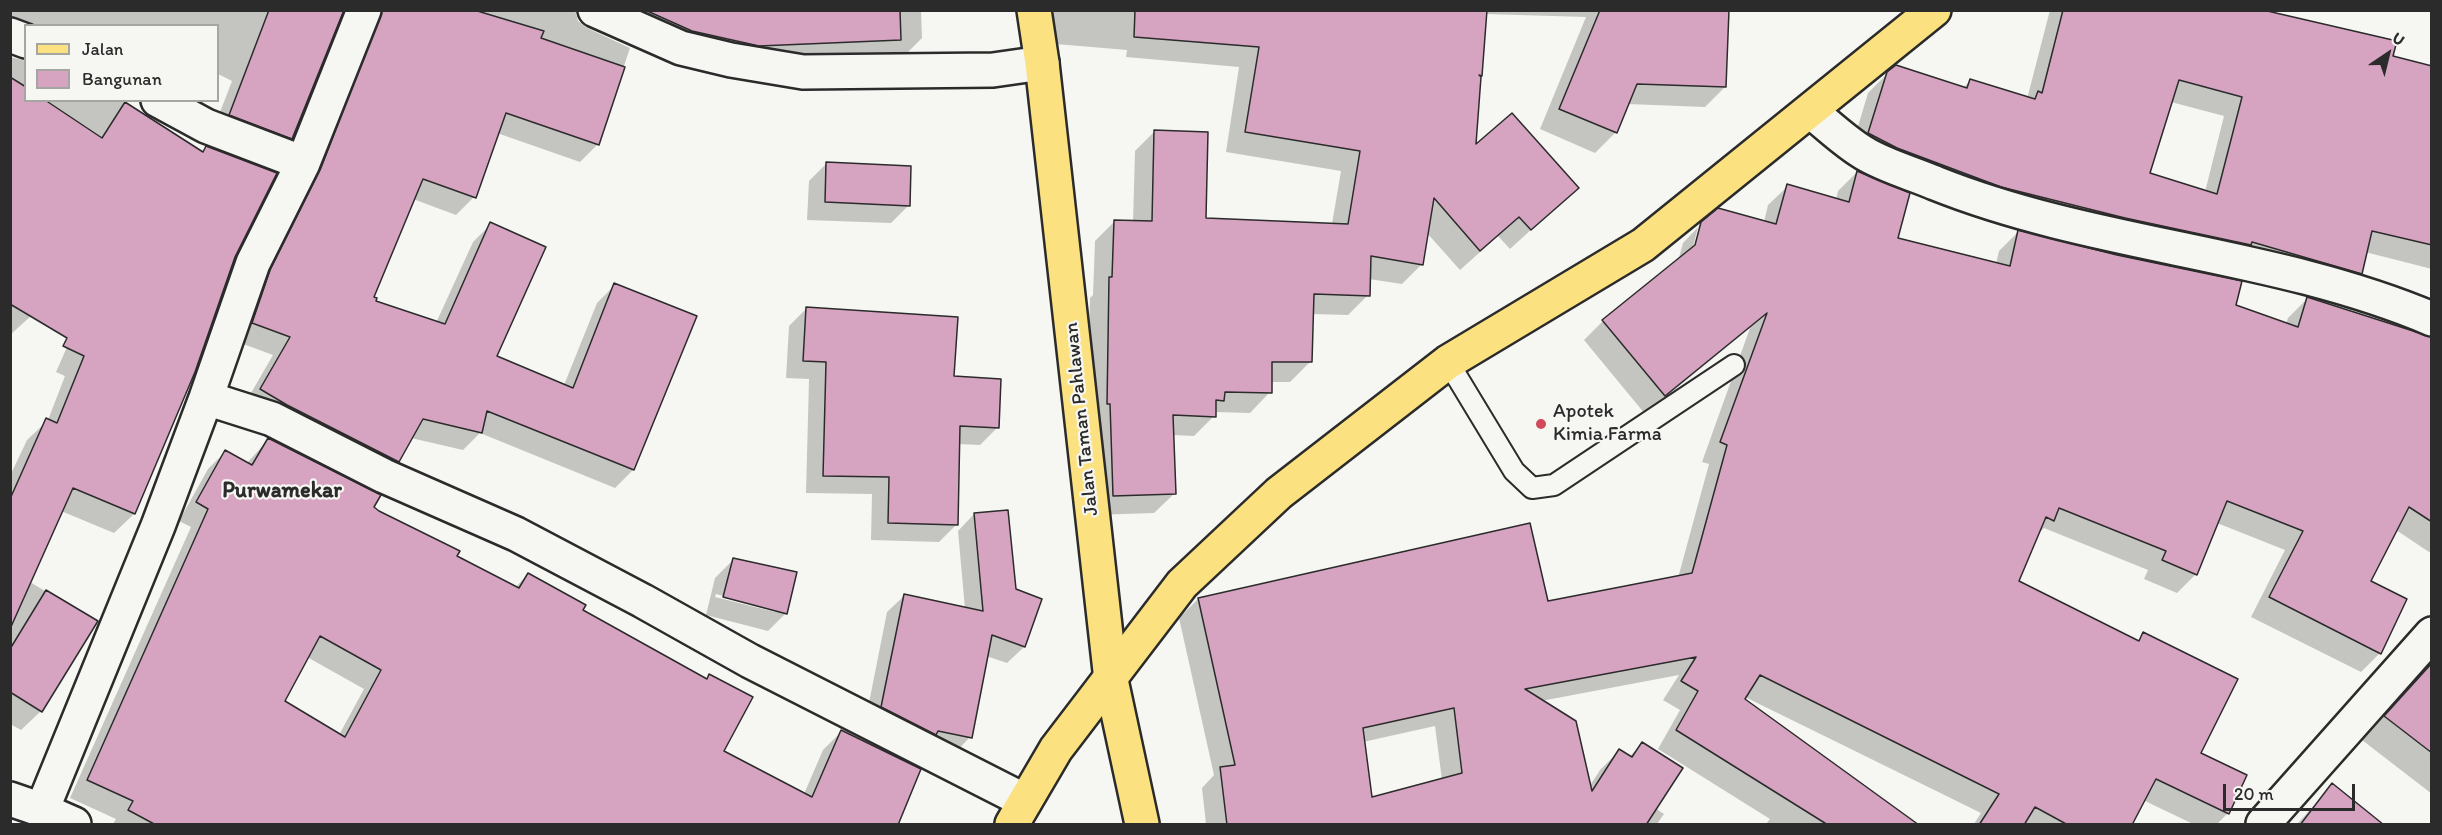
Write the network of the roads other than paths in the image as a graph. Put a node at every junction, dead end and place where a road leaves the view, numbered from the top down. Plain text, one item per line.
1 (364, 10) edge
2 (596, 10) edge
3 (1034, 10) edge
4 (1934, 10) edge
5 (10, 34) edge
6 (24, 40) edge
7 (1042, 63) junction
8 (162, 102) edge
9 (1810, 111) junction
10 (303, 163) junction
11 (2432, 319) edge
12 (1448, 362) junction
13 (1734, 365) dead end
14 (206, 398) junction
15 (2432, 634) edge
16 (1111, 680) junction
17 (10, 799) edge
18 (42, 810) junction
19 (1018, 813) edge
20 (74, 825) edge
21 (1142, 825) edge
22 (2263, 825) edge

1 - 10 street
2 - 7 street
3 - 7 main road, Jalan Taman Pahlawan
4 - 9 main road
5 - 6 street
7 - 16 main road, Jalan Taman Pahlawan
8 - 10 street
9 - 11 street
9 - 12 main road
10 - 14 street
12 - 13 lane
12 - 16 main road
14 - 18 street
14 - 19 street
15 - 22 street
16 - 19 main road
16 - 21 main road, Jalan Taman Pahlawan
17 - 18 street
18 - 20 street

